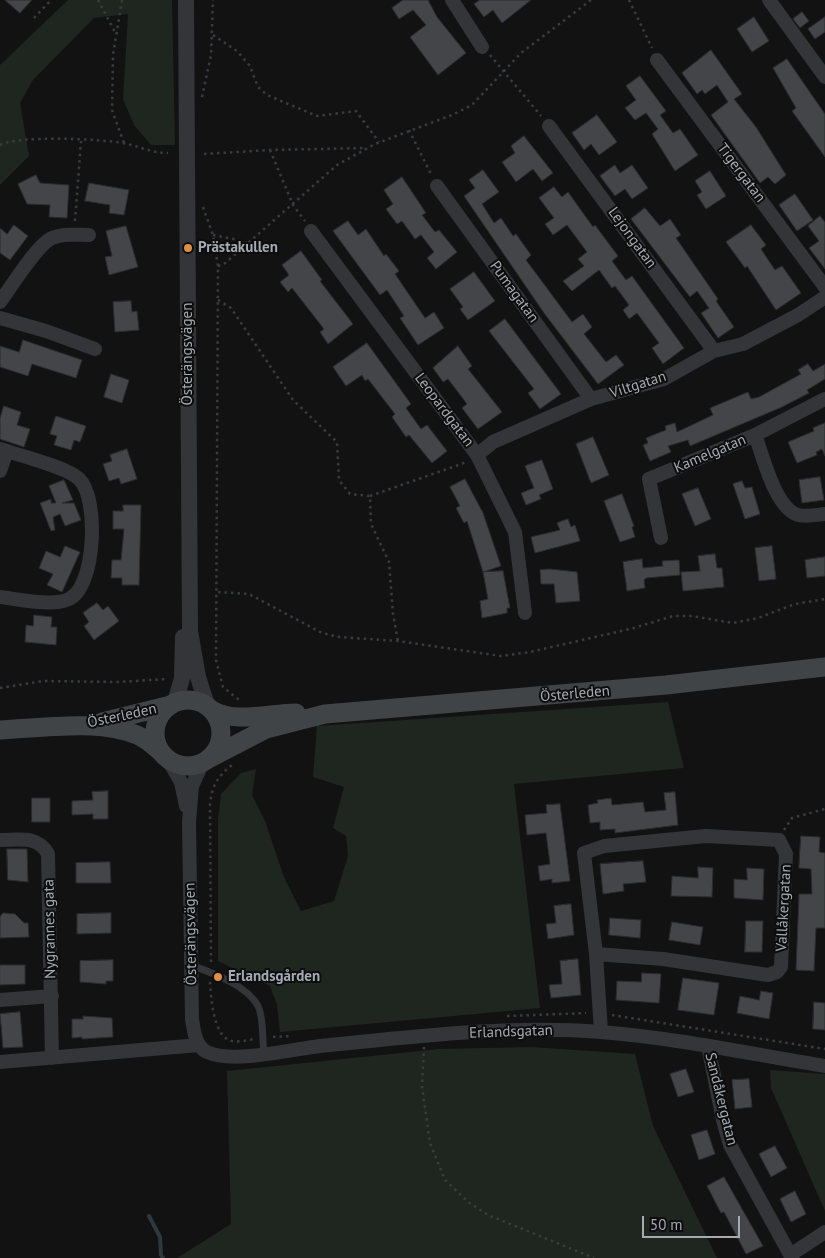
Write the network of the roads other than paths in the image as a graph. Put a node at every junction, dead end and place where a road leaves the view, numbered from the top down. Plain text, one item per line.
1 (178, 0) edge
2 (186, 0) edge
3 (452, 0) edge
4 (769, 0) edge
5 (482, 47) road end
6 (657, 60) road end
7 (825, 77) edge
8 (550, 126) road end
9 (437, 186) road end
10 (311, 231) road end
11 (89, 235) dead end
12 (825, 287) edge
13 (825, 298) edge
14 (0, 302) edge
15 (0, 318) edge
16 (95, 348) dead end
17 (714, 351) junction
18 (591, 399) junction
19 (825, 400) edge
20 (755, 435) junction
21 (4, 450) edge
22 (477, 455) junction
23 (0, 471) edge
24 (825, 514) edge
25 (661, 538) dead end
26 (0, 597) edge
27 (525, 613) dead end
28 (825, 667) edge
29 (190, 677) junction
30 (173, 704) junction
31 (209, 708) junction
32 (325, 714) junction
33 (73, 726) junction
34 (0, 730) edge
35 (165, 756) junction
36 (206, 760) junction
37 (189, 822) junction
38 (0, 840) edge
39 (596, 954) junction
40 (191, 965) junction
41 (52, 996) junction
42 (0, 1000) edge
43 (601, 1032) junction
44 (199, 1045) junction
45 (708, 1046) junction
46 (264, 1053) junction
47 (52, 1058) junction
48 (0, 1062) edge
49 (825, 1066) edge
50 (825, 1232) edge
51 (791, 1257) edge

1 - 29 street, Österängsvägen
2 - 29 street, Österängsvägen
3 - 5 street
4 - 7 street
6 - 12 street, Tigergatan
8 - 17 street, Lejongatan
9 - 18 street, Pumagatan
10 - 22 street, Leopardgatan
11 - 14 street
13 - 17 street, Viltgatan
15 - 16 street
17 - 18 street, Viltgatan
18 - 22 street, Viltgatan
19 - 20 street, Kamelgatan
20 - 24 street
20 - 25 street, Kamelgatan
21 - 23 street
21 - 26 street
22 - 27 street, Leopardgatan
28 - 32 main road, Österleden
29 - 30 street, Österängsvägen
29 - 31 street, Österängsvägen
30 - 31 main road, Österleden
30 - 33 main road, Österleden
30 - 35 main road, Österleden
31 - 32 main road, Österleden
31 - 36 main road
32 - 36 main road, Österleden
33 - 34 main road, Österleden
33 - 35 main road, Österleden
35 - 36 main road, Österleden
35 - 37 street, Österängsvägen
36 - 37 street, Österängsvägen
37 - 40 street, Österängsvägen
38 - 41 street, Nygrannes gata
39 - 39 street, Vallåkergatan
39 - 43 street
40 - 44 street, Österängsvägen
40 - 46 lane
41 - 42 street, Nygrannes gata
41 - 47 street, Nygrannes gata
43 - 45 street, Erlandsgatan
43 - 46 street, Erlandsgatan
44 - 46 street, Erlandsgatan
44 - 47 street
45 - 49 street, Erlandsgatan
45 - 51 street, Sandåkergatan
47 - 48 street
50 - 51 street

